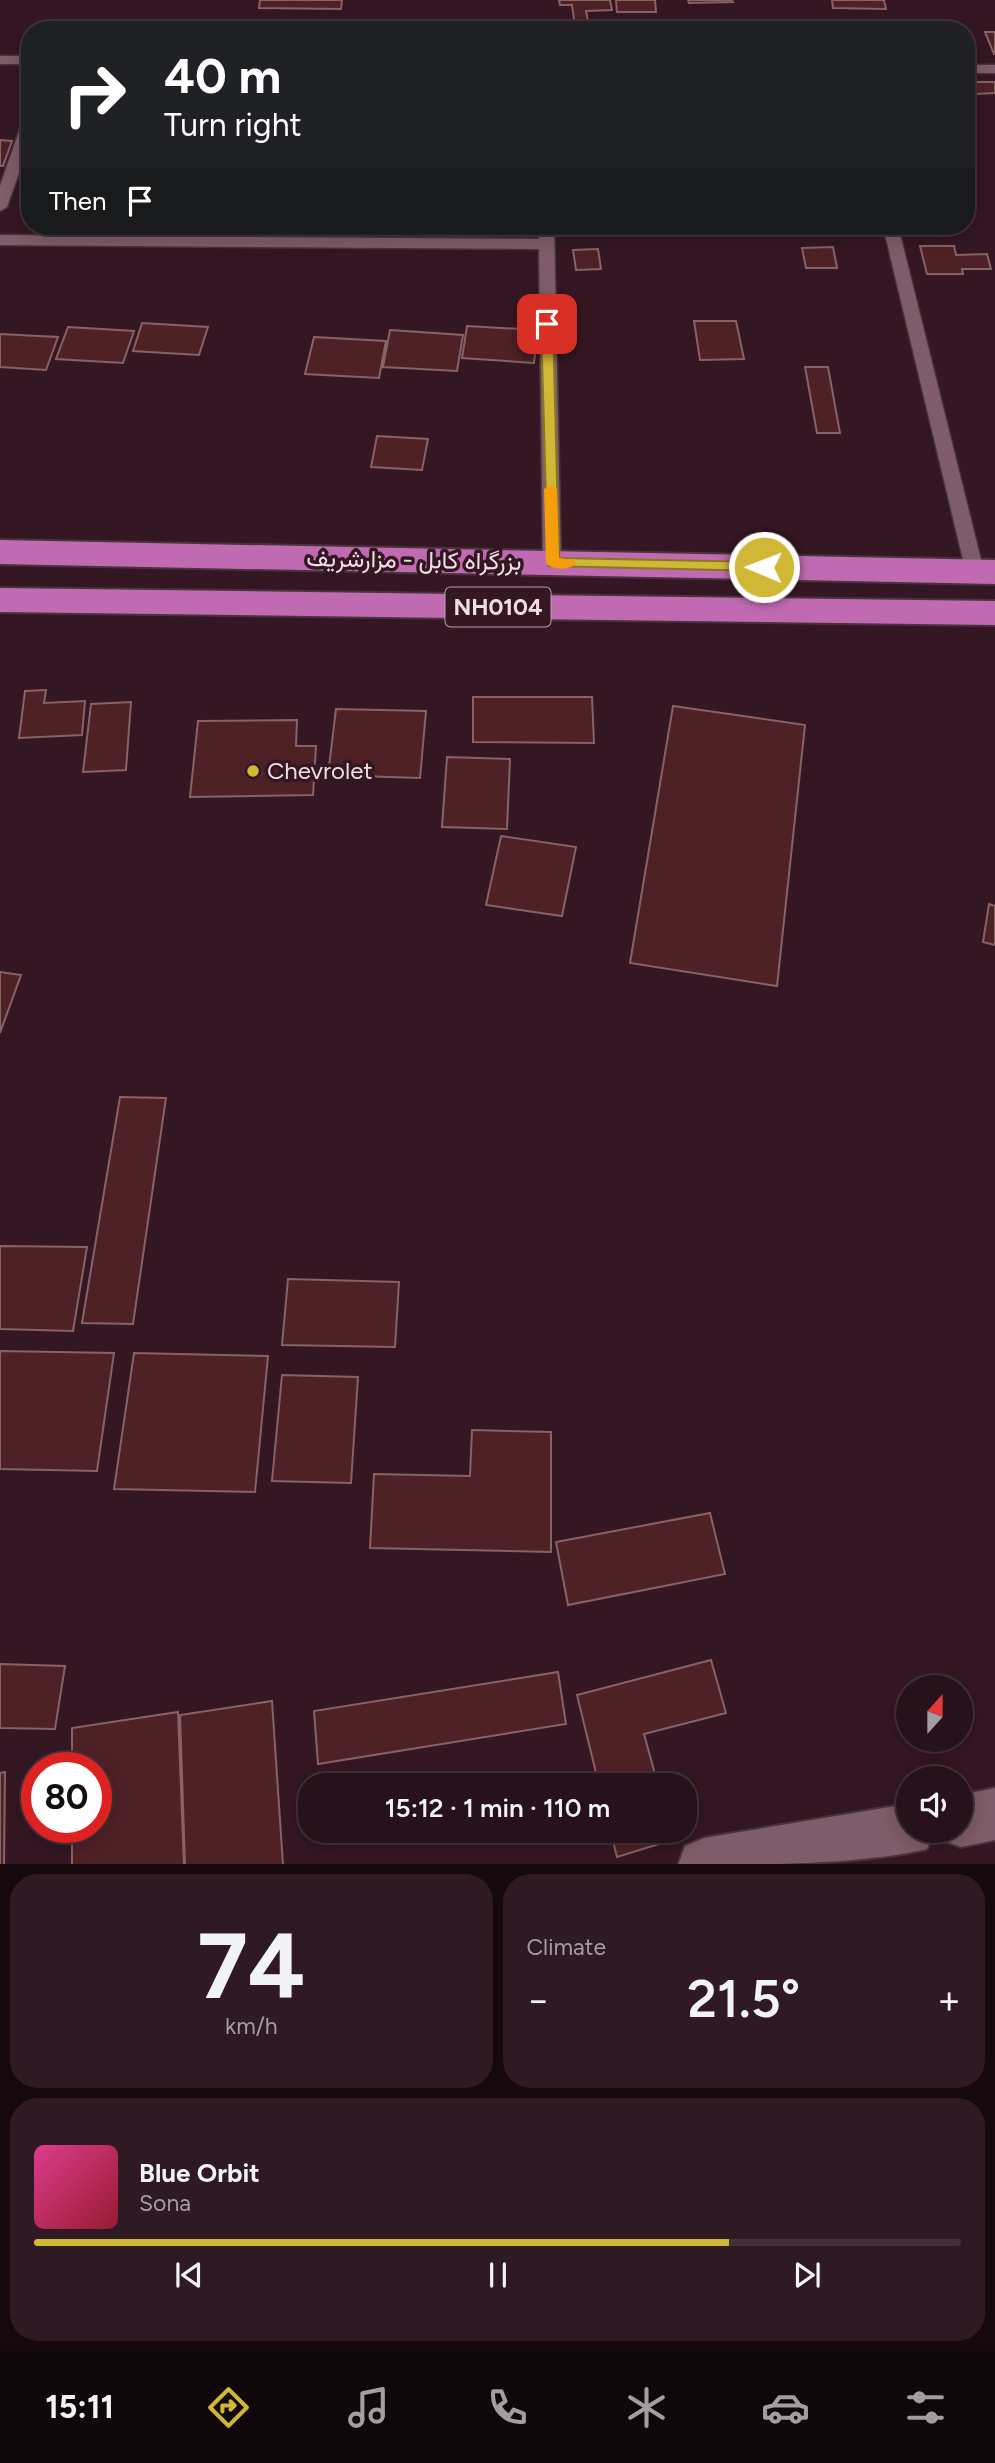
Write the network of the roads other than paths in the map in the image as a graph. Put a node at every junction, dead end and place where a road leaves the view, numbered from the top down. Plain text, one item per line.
1 (0, 60) edge
2 (21, 60) edge
3 (975, 69) edge
4 (995, 69) edge
5 (21, 146) edge
6 (0, 207) edge
7 (546, 235) edge
8 (892, 235) edge
9 (0, 240) edge
10 (545, 244) junction
11 (0, 552) edge
12 (552, 563) junction
13 (985, 572) edge
14 (0, 600) edge
15 (995, 613) edge
16 (995, 1814) edge
17 (973, 1819) edge
18 (896, 1832) edge
19 (704, 1864) edge

1 - 2 lane
3 - 4 lane
5 - 6 lane
7 - 10 lane
8 - 13 lane
9 - 10 lane
10 - 12 lane
11 - 12 highway, بزرگراه کابل - مزارشریف / NH0104
12 - 13 highway, بزرگراه کابل - مزارشریف / NH0104
14 - 15 highway, بزرگراه کابل - مزارشریف / NH0104
16 - 17 street
18 - 19 street

